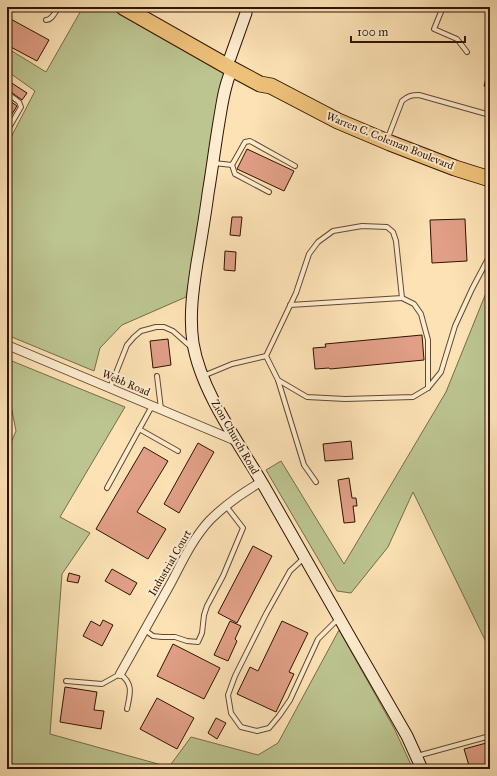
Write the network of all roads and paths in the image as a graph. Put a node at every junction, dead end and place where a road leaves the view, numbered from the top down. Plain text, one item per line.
1 (58, 7) edge
2 (123, 7) edge
3 (138, 7) edge
4 (246, 7) edge
5 (443, 7) edge
6 (46, 20) dead end
7 (467, 52) dead end
8 (231, 64) junction
9 (7, 93) edge
10 (490, 115) edge
11 (7, 131) edge
12 (386, 142) junction
13 (212, 162) junction
14 (232, 165) junction
15 (295, 166) dead end
16 (490, 179) edge
17 (269, 192) dead end
18 (490, 256) edge
19 (402, 298) junction
20 (290, 305) junction
21 (7, 345) edge
22 (195, 350) junction
23 (266, 356) junction
24 (157, 376) dead end
25 (203, 376) junction
26 (278, 380) junction
27 (110, 388) junction
28 (428, 388) junction
29 (152, 405) junction
30 (161, 409) junction
31 (139, 430) junction
32 (237, 441) junction
33 (178, 450) dead end
34 (261, 482) junction
35 (316, 482) dead end
36 (107, 488) dead end
37 (226, 506) junction
38 (305, 558) junction
39 (339, 618) junction
40 (145, 630) junction
41 (120, 674) junction
42 (66, 681) dead end
43 (127, 709) dead end
44 (490, 736) edge
45 (416, 756) junction
46 (422, 769) edge

1 - 6 lane
2 - 8 highway, Warren C. Coleman Boulevard
3 - 8 highway, Warren C. Coleman Boulevard
4 - 8 street, Zion Church Road
5 - 7 lane
8 - 12 highway, Warren C. Coleman Boulevard
8 - 13 street, Zion Church Road
9 - 11 lane
10 - 12 lane
12 - 16 highway, Warren C. Coleman Boulevard
13 - 14 lane
13 - 22 street, Zion Church Road
14 - 15 lane
14 - 17 lane
18 - 28 lane
19 - 20 lane
19 - 20 lane
19 - 28 lane
20 - 23 lane
21 - 27 street, Webb Road
22 - 25 street, Zion Church Road
22 - 27 lane
23 - 25 lane
23 - 26 lane
24 - 30 lane
25 - 32 street, Zion Church Road
26 - 28 lane
26 - 35 lane
27 - 29 street, Webb Road
29 - 30 street, Webb Road
29 - 31 lane
30 - 32 street, Webb Road
31 - 33 lane
31 - 36 lane
32 - 34 street, Zion Church Road
34 - 37 street, Industrial Court
34 - 38 street, Zion Church Road
37 - 40 street, Industrial Court
37 - 40 lane
38 - 39 street, Zion Church Road
38 - 39 lane
39 - 45 street, Zion Church Road
40 - 41 street, Industrial Court
41 - 42 lane
41 - 43 lane
44 - 45 lane
45 - 46 street, Zion Church Road

